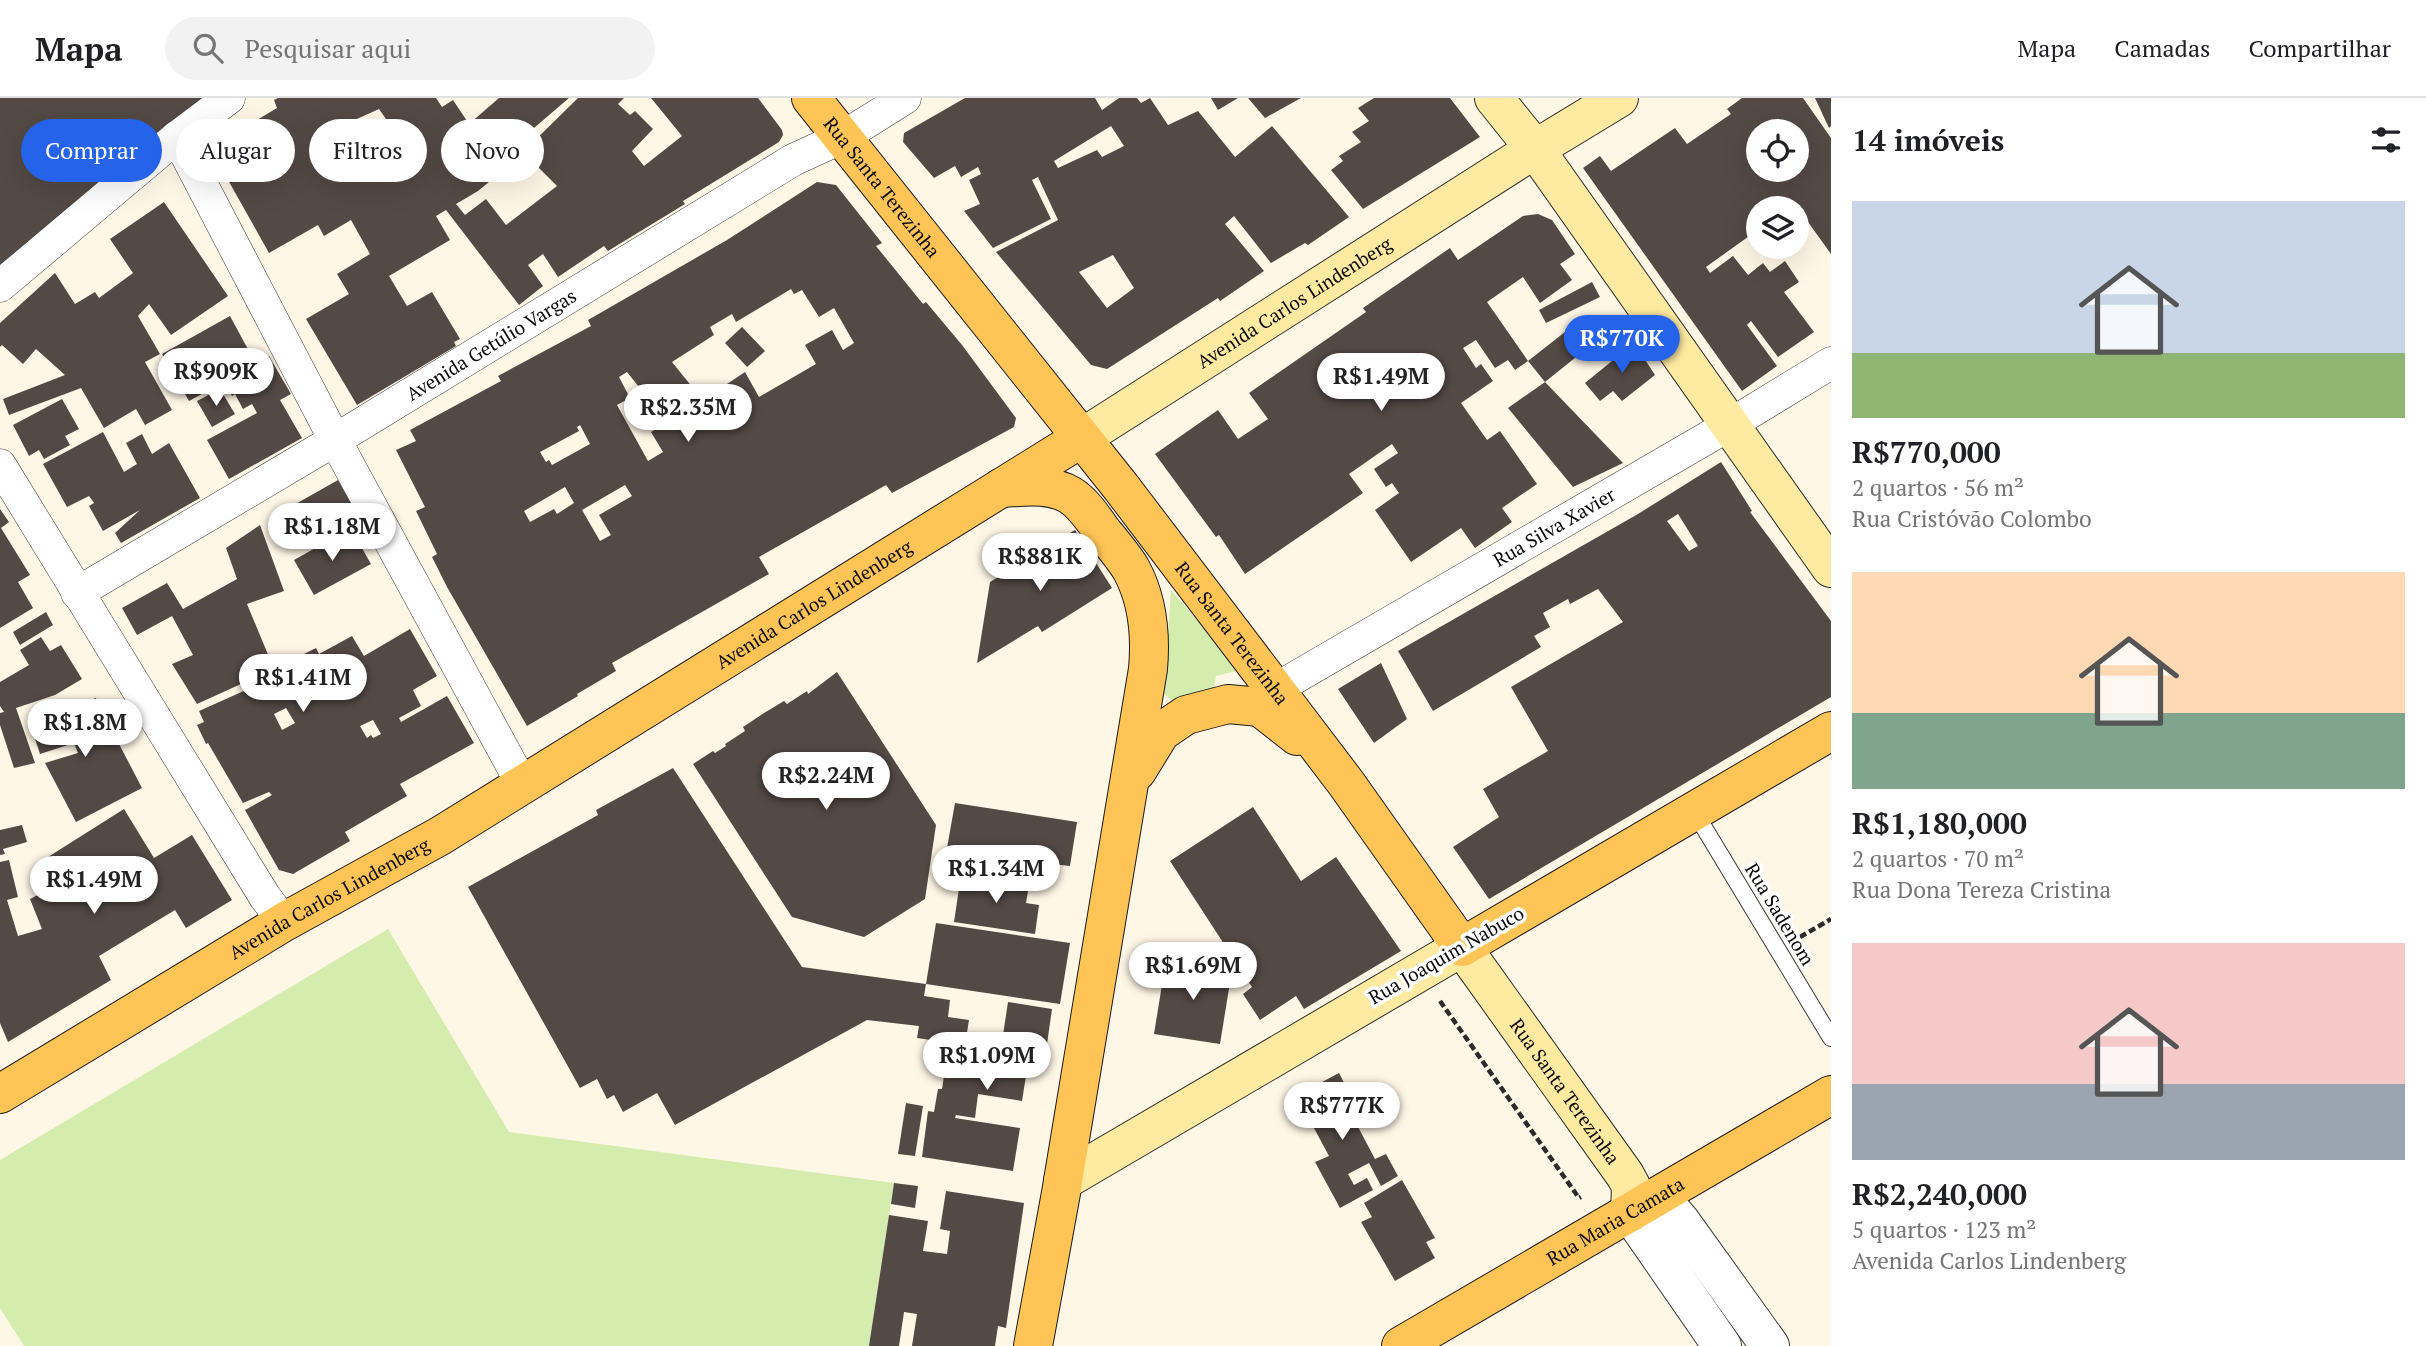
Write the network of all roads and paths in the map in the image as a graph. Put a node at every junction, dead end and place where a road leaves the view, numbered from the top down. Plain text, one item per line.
1 (229, 98) edge
2 (811, 98) edge
3 (905, 98) edge
4 (1494, 98) edge
5 (1619, 98) edge
6 (201, 119) edge
7 (843, 137) junction
8 (176, 138) edge
9 (1535, 149) junction
10 (200, 182) edge
11 (0, 286) edge
12 (1831, 363) edge
13 (1731, 424) junction
14 (1080, 439) junction
15 (335, 440) junction
16 (0, 465) edge
17 (1002, 488) junction
18 (1831, 568) edge
19 (77, 593) junction
20 (1274, 690) junction
21 (1831, 731) edge
22 (1129, 783) junction
23 (1346, 783) junction
24 (522, 785) junction
25 (1694, 811) junction
26 (1831, 919) edge
27 (284, 922) junction
28 (1462, 947) junction
29 (1778, 950) junction
30 (1435, 994) dead end
31 (1831, 1038) edge
32 (0, 1094) edge
33 (1831, 1095) edge
34 (1063, 1181) junction
35 (1636, 1193) junction
36 (1032, 1346) edge
37 (1401, 1346) edge
38 (1722, 1346) edge
39 (1770, 1346) edge

1 - 6 street
2 - 7 main road, Rua Santa Terezinha
3 - 7 street, Avenida Getúlio Vargas
4 - 9 main road
5 - 9 main road, Avenida Carlos Lindenberg
7 - 14 main road, Rua Santa Terezinha
7 - 15 street, Avenida Getúlio Vargas
8 - 11 street
9 - 13 main road
9 - 14 main road, Avenida Carlos Lindenberg
10 - 15 street
12 - 13 street, Rua Silva Xavier
13 - 18 main road
13 - 20 street, Rua Silva Xavier
14 - 17 main road, Avenida Carlos Lindenberg
14 - 20 main road, Rua Santa Terezinha
15 - 19 street, Avenida Getúlio Vargas
15 - 24 street
16 - 19 street
17 - 22 main road
17 - 24 main road, Avenida Carlos Lindenberg
19 - 27 street
20 - 23 main road, Rua Santa Terezinha
21 - 25 main road, Rua Joaquim Nabuco
22 - 23 main road
22 - 34 main road
23 - 28 main road, Rua Santa Terezinha
24 - 27 main road, Avenida Carlos Lindenberg
25 - 28 main road, Rua Joaquim Nabuco
25 - 29 lane, Rua Sadenom
26 - 29 path
27 - 32 main road, Avenida Carlos Lindenberg
28 - 34 main road, Rua Joaquim Nabuco
28 - 35 main road, Rua Santa Terezinha
29 - 31 lane, Rua Sadenom
30 - 35 path
33 - 35 main road, Rua Maria Camata
34 - 36 main road
35 - 37 main road, Rua Maria Camata
35 - 38 street, Rua Santa Terezinha
35 - 39 street, Rua Santa Terezinha

